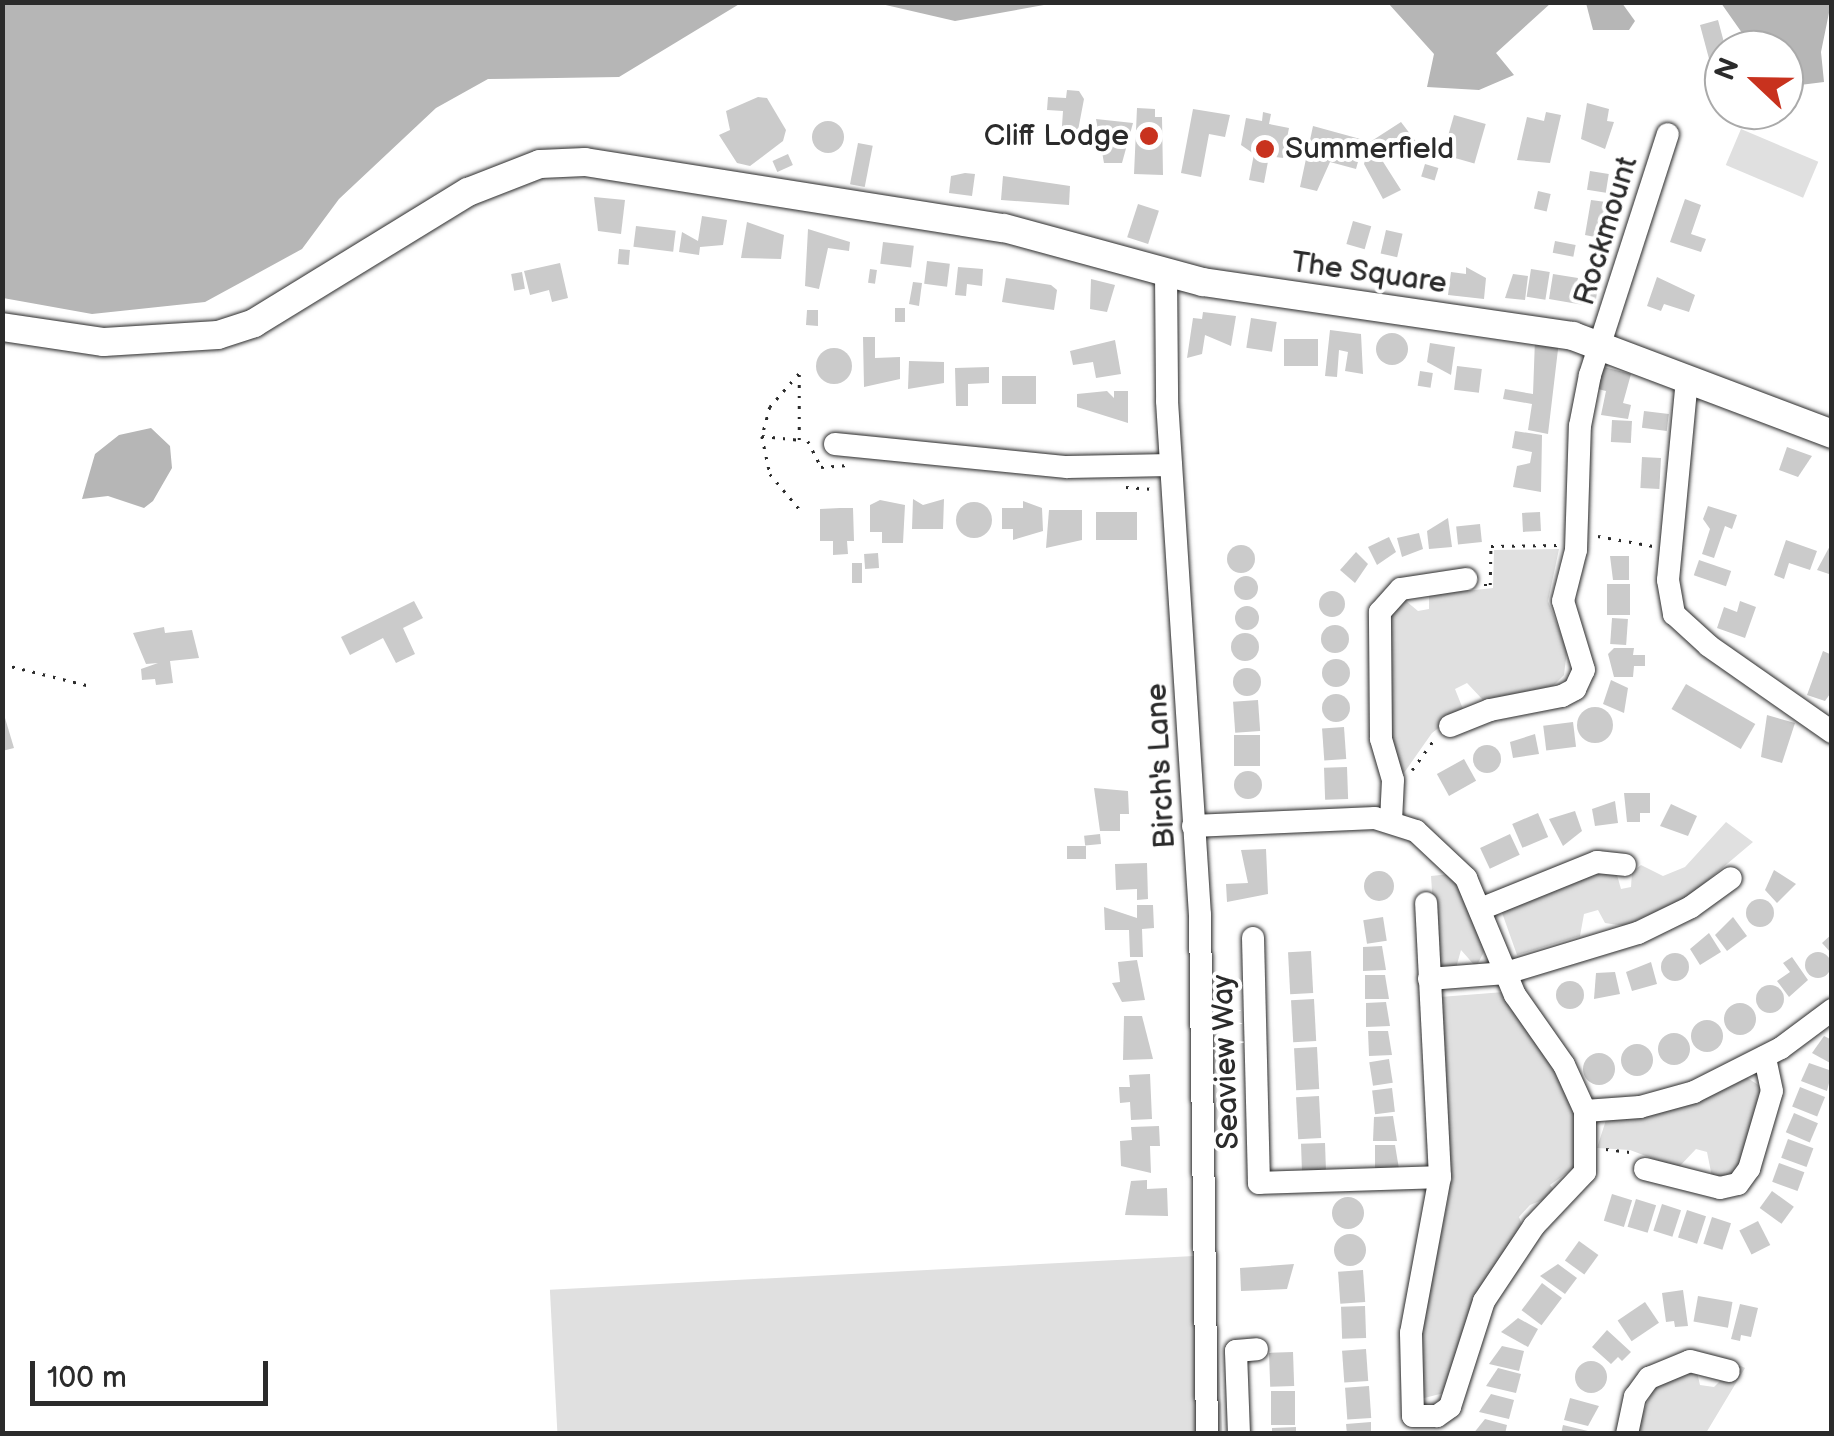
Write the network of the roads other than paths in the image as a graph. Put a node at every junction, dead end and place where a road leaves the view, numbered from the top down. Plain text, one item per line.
1 (1668, 134) dead end
2 (1166, 274) junction
3 (2, 326) edge
4 (1601, 346) junction
5 (1687, 379) junction
6 (1832, 434) edge
7 (836, 444) dead end
8 (1171, 465) junction
9 (1466, 578) road end
10 (1450, 726) road end
11 (1832, 732) edge
12 (1391, 821) junction
13 (1193, 826) junction
14 (1625, 865) dead end
15 (1731, 878) dead end
16 (1426, 903) dead end
17 (1483, 908) junction
18 (1252, 938) dead end
19 (1506, 974) junction
20 (1429, 978) junction
21 (1832, 1010) edge
22 (1766, 1057) junction
23 (1585, 1111) junction
24 (1646, 1169) road end
25 (1440, 1177) junction
26 (1257, 1349) dead end
27 (1728, 1371) dead end
28 (1413, 1425) edge
29 (1207, 1434) edge
30 (1239, 1434) edge
31 (1627, 1434) edge

1 - 4 street, Rockmount
2 - 3 main road, The Square
2 - 4 main road, The Square
2 - 8 street, Birch's Lane
4 - 5 main road, The Square
4 - 10 street, Rockmount
5 - 6 main road, The Square
5 - 11 street
7 - 8 street
8 - 13 street, Birch's Lane
9 - 12 street
12 - 13 street
12 - 17 street
13 - 29 street, Birch's Lane
14 - 17 street
15 - 19 street
16 - 20 street
17 - 19 street
18 - 25 street, Seaview Way
19 - 20 street
19 - 23 street
20 - 25 street
21 - 22 street
22 - 23 street
22 - 24 street
23 - 28 street
25 - 28 street
26 - 30 street
27 - 31 street

